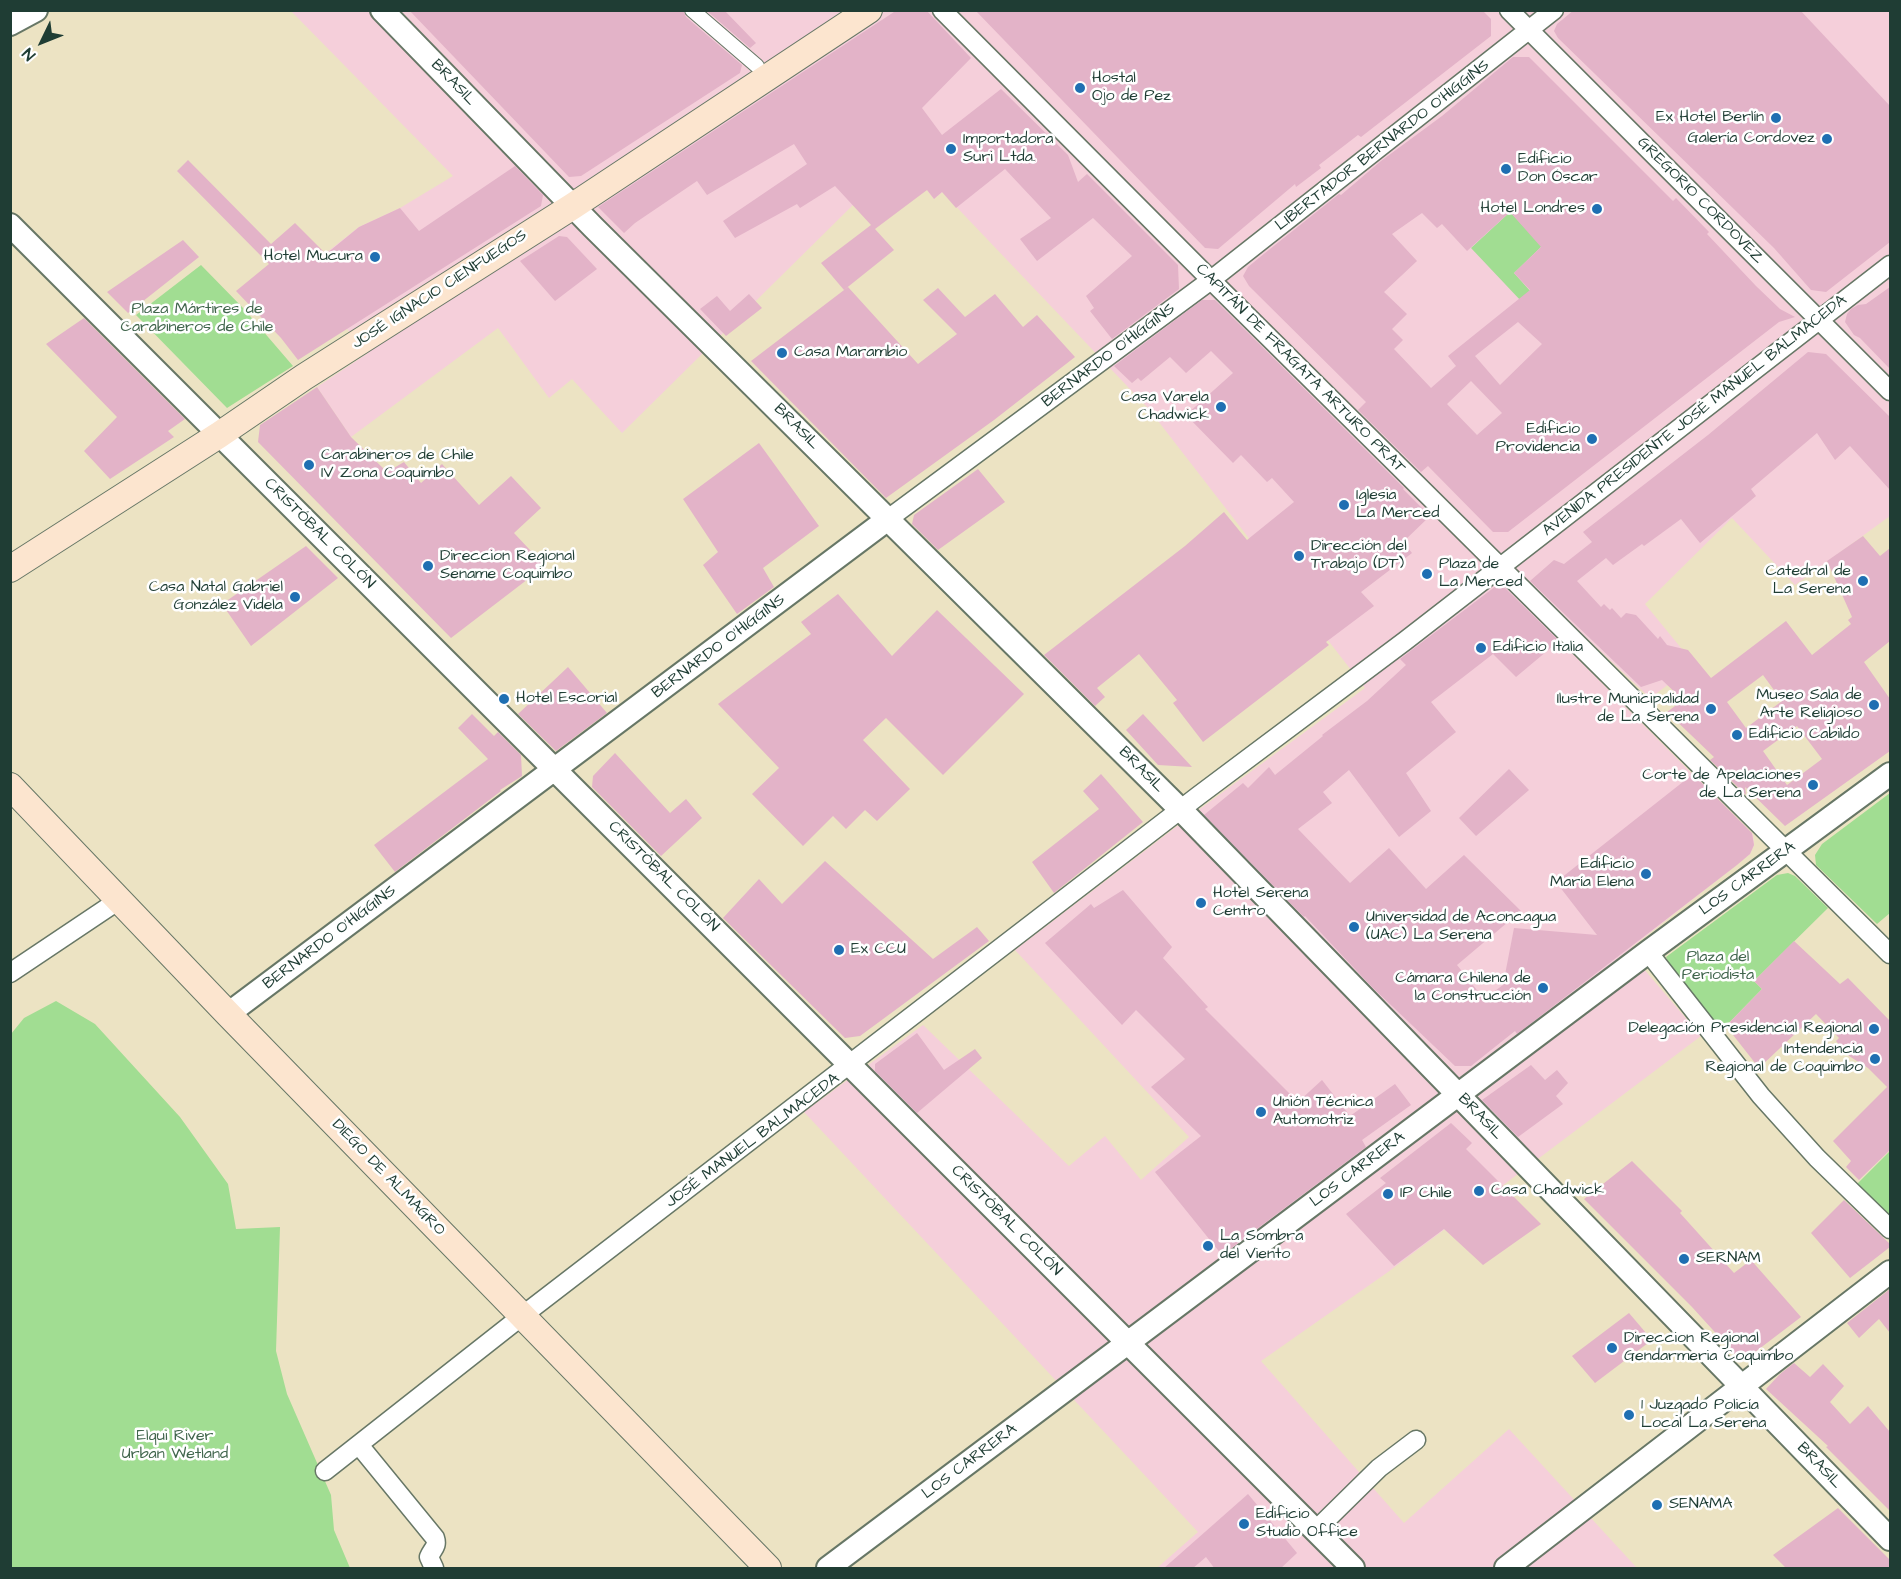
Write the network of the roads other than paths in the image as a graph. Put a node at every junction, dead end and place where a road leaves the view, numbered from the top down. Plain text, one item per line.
1 (36, 10) edge
2 (381, 10) edge
3 (692, 10) edge
4 (942, 10) edge
5 (1509, 10) edge
6 (1554, 10) edge
7 (861, 13) edge
8 (10, 24) edge
9 (1530, 31) junction
10 (757, 66) dead end
11 (573, 206) junction
12 (10, 225) edge
13 (1890, 265) edge
14 (1210, 280) junction
15 (1819, 320) junction
16 (1890, 391) edge
17 (219, 435) junction
18 (888, 519) junction
19 (1500, 567) junction
20 (10, 569) edge
21 (556, 770) junction
22 (1890, 774) edge
23 (10, 786) edge
24 (1181, 810) junction
25 (1786, 850) junction
26 (119, 900) junction
27 (1648, 952) junction
28 (1890, 954) edge
29 (10, 973) edge
30 (228, 1014) junction
31 (851, 1065) junction
32 (1458, 1095) junction
33 (1890, 1229) edge
34 (1890, 1272) edge
35 (522, 1316) junction
36 (1128, 1343) junction
37 (1743, 1387) junction
38 (1416, 1440) dead end
39 (359, 1445) junction
40 (325, 1471) dead end
41 (1315, 1531) junction
42 (1890, 1539) edge
43 (434, 1569) edge
44 (768, 1569) edge
45 (828, 1569) edge
46 (1353, 1569) edge
47 (1506, 1569) edge

1 - 8 street
2 - 11 street, BRASIL
3 - 10 street
4 - 14 street, CAPITÁN DE FRAGATA ARTURO PRAT
5 - 9 street, GREGORIO CORDOVEZ
6 - 9 street, LIBERTADOR BERNARDO O'HIGGINS
7 - 11 main road, JOSÉ IGNACIO CIENFUEGOS
9 - 14 street, LIBERTADOR BERNARDO O'HIGGINS
9 - 15 street, GREGORIO CORDOVEZ
11 - 17 main road, JOSÉ IGNACIO CIENFUEGOS
11 - 18 street, BRASIL
12 - 17 street, CRISTÓBAL COLÓN
13 - 15 street, AVENIDA PRESIDENTE JOSÉ MANUEL BALMACEDA
14 - 18 street, BERNARDO O'HIGGINS
14 - 19 street, CAPITÁN DE FRAGATA ARTURO PRAT
15 - 16 street, GREGORIO CORDOVEZ
15 - 19 street, AVENIDA PRESIDENTE JOSÉ MANUEL BALMACEDA
17 - 20 main road, JOSÉ IGNACIO CIENFUEGOS
17 - 21 street, CRISTÓBAL COLÓN
18 - 21 street, BERNARDO O'HIGGINS
18 - 24 street, BRASIL
19 - 24 street
19 - 25 street, CAPITÁN DE FRAGATA ARTURO PRAT
21 - 30 street, BERNARDO O'HIGGINS
21 - 31 street, CRISTÓBAL COLÓN
22 - 25 street, LOS CARRERA
23 - 26 main road, DIEGO DE ALMAGRO
24 - 31 street, JOSÉ MANUEL BALMACEDA
24 - 32 street, BRASIL
25 - 27 street, LOS CARRERA
25 - 28 street, CAPITÁN DE FRAGATA ARTURO PRAT
26 - 29 street
26 - 30 main road, DIEGO DE ALMAGRO
27 - 32 street, LOS CARRERA
27 - 33 street
30 - 35 main road, DIEGO DE ALMAGRO
31 - 35 street, JOSÉ MANUEL BALMACEDA
31 - 36 street, CRISTÓBAL COLÓN
32 - 36 street, LOS CARRERA
32 - 37 street, BRASIL
34 - 37 street
35 - 39 street, JOSÉ MANUEL BALMACEDA
35 - 44 main road, DIEGO DE ALMAGRO
36 - 41 street, CRISTÓBAL COLÓN
36 - 45 street, LOS CARRERA
37 - 42 street, BRASIL
37 - 47 street
38 - 41 street
39 - 40 street, JOSÉ MANUEL BALMACEDA
39 - 43 street
41 - 46 street, CRISTÓBAL COLÓN

